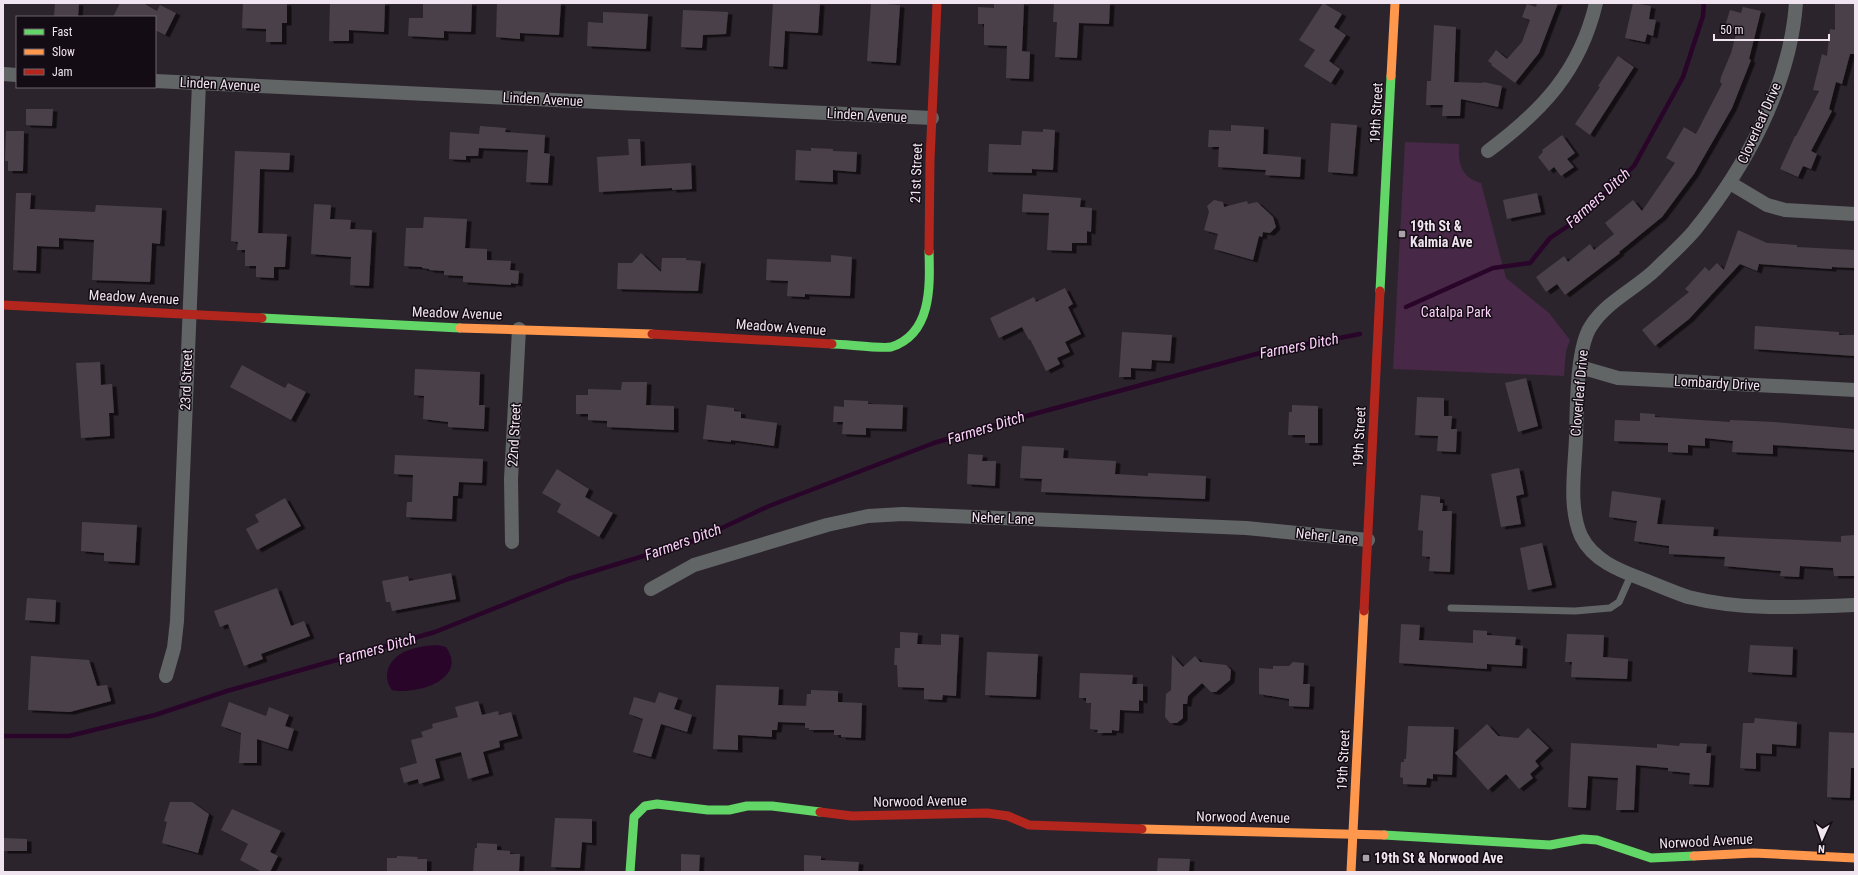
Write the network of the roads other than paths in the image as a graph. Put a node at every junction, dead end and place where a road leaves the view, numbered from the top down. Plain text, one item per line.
1 (937, 3) edge
2 (1395, 3) edge
3 (1596, 3) edge
4 (1796, 3) edge
5 (3, 74) edge
6 (16, 75) edge
7 (156, 81) edge
8 (199, 83) junction
9 (932, 118) junction
10 (1488, 151) dead end
11 (1730, 182) junction
12 (1855, 214) edge
13 (3, 305) edge
14 (188, 313) junction
15 (519, 329) junction
16 (908, 338) joint
17 (1580, 367) junction
18 (1855, 390) edge
19 (1368, 540) junction
20 (512, 542) dead end
21 (1631, 575) junction
22 (652, 589) dead end
23 (1855, 605) edge
24 (1451, 608) dead end
25 (166, 676) dead end
26 (1353, 834) junction
27 (1855, 858) edge
28 (630, 872) edge
29 (1351, 872) edge

1 - 9 street, 21st Street
2 - 19 street, 19th Street
3 - 10 street
4 - 11 street, Cloverleaf Drive
5 - 6 street
7 - 8 street, Linden Avenue
8 - 9 street, Linden Avenue
8 - 14 street, 23rd Street
9 - 16 street, 21st Street
11 - 12 street
11 - 17 street, Cloverleaf Drive
13 - 14 street, Meadow Avenue
14 - 15 street, Meadow Avenue
14 - 25 street, 23rd Street
15 - 16 street, Meadow Avenue
15 - 20 street, 22nd Street
17 - 18 street, Lombardy Drive
17 - 21 street, Cloverleaf Drive
19 - 22 street, Neher Lane
19 - 26 street, 19th Street
21 - 23 street, Cloverleaf Drive
21 - 24 lane
26 - 27 street, Norwood Avenue
26 - 28 street, Norwood Avenue
26 - 29 street, 19th Street

